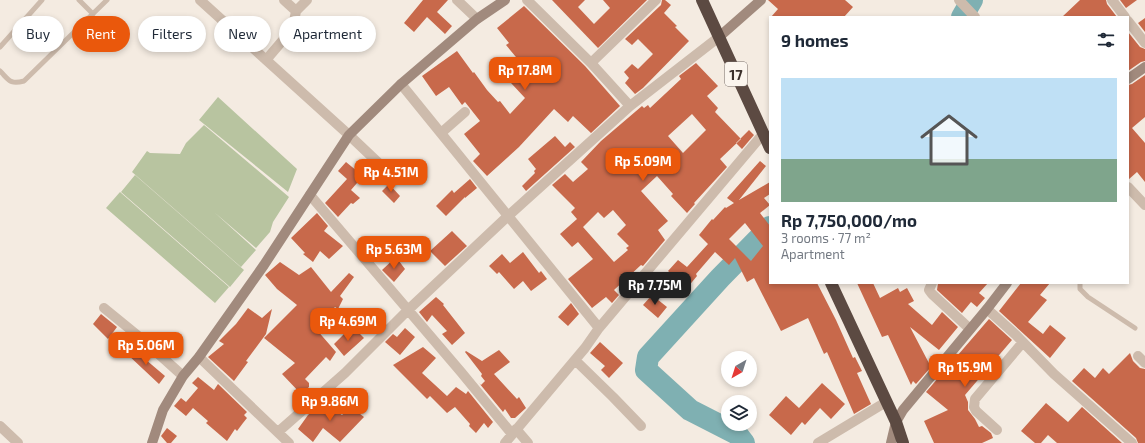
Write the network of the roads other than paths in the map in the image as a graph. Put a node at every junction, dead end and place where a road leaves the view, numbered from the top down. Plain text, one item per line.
1 (42, 0) edge
2 (79, 0) edge
3 (107, 0) edge
4 (200, 0) edge
5 (284, 0) edge
6 (307, 0) edge
7 (457, 0) edge
8 (505, 0) edge
9 (527, 0) edge
10 (656, 0) edge
11 (702, 0) edge
12 (760, 0) edge
13 (1112, 0) edge
14 (959, 1) edge
15 (296, 11) junction
16 (93, 14) junction
17 (974, 16) edge
18 (1124, 16) edge
19 (477, 20) junction
20 (1129, 22) edge
21 (719, 37) junction
22 (1145, 43) edge
23 (0, 46) edge
24 (266, 60) junction
25 (591, 63) junction
26 (1145, 67) edge
27 (0, 71) edge
28 (1129, 79) edge
29 (401, 84) junction
30 (630, 106) junction
31 (466, 112) dead end
32 (441, 133) junction
33 (763, 134) junction
34 (349, 135) junction
35 (769, 146) edge
36 (388, 172) dead end
37 (1129, 188) edge
38 (310, 195) junction
39 (1143, 200) edge
40 (508, 216) junction
41 (831, 284) edge
42 (932, 284) edge
43 (1006, 284) edge
44 (1080, 284) edge
45 (104, 308) dead end
46 (987, 309) junction
47 (408, 310) junction
48 (599, 328) junction
49 (1135, 328) dead end
50 (970, 329) junction
51 (1023, 342) junction
52 (198, 357) junction
53 (575, 360) junction
54 (183, 376) junction
55 (886, 402) junction
56 (896, 422) junction
57 (0, 426) edge
58 (641, 426) dead end
59 (997, 430) dead end
60 (278, 432) junction
61 (514, 432) junction
62 (18, 443) edge
63 (152, 443) edge
64 (289, 443) edge
65 (505, 443) edge
66 (528, 443) edge
67 (818, 443) edge
68 (891, 443) edge
69 (904, 443) edge
70 (1132, 443) edge

1 - 23 lane
2 - 16 lane
3 - 16 lane
4 - 24 street
5 - 15 street
6 - 15 street
7 - 19 street
8 - 19 street
9 - 25 street
10 - 25 street
11 - 21 highway, 17
12 - 21 street
13 - 18 street
14 - 17 street
15 - 24 street
16 - 27 lane
19 - 29 street
20 - 22 street
21 - 30 street
21 - 33 highway, 17
24 - 34 street
25 - 30 street
26 - 28 street
29 - 32 street
29 - 34 street
30 - 40 street
31 - 32 street
32 - 40 street
33 - 35 highway, 17
33 - 48 street
34 - 36 street
34 - 38 street
37 - 39 street
38 - 47 street
38 - 52 street
40 - 47 street
40 - 48 street
41 - 55 highway
42 - 50 street
43 - 46 street
44 - 49 lane
45 - 54 street
46 - 50 street
46 - 51 street
47 - 60 street
47 - 61 street
48 - 53 street
50 - 56 street
51 - 59 street
51 - 70 street
52 - 54 street
52 - 60 street
53 - 58 street
53 - 61 street
54 - 63 street
55 - 56 highway
55 - 67 street
56 - 68 street
56 - 69 highway
57 - 62 street
60 - 64 street
61 - 65 street
61 - 66 street

